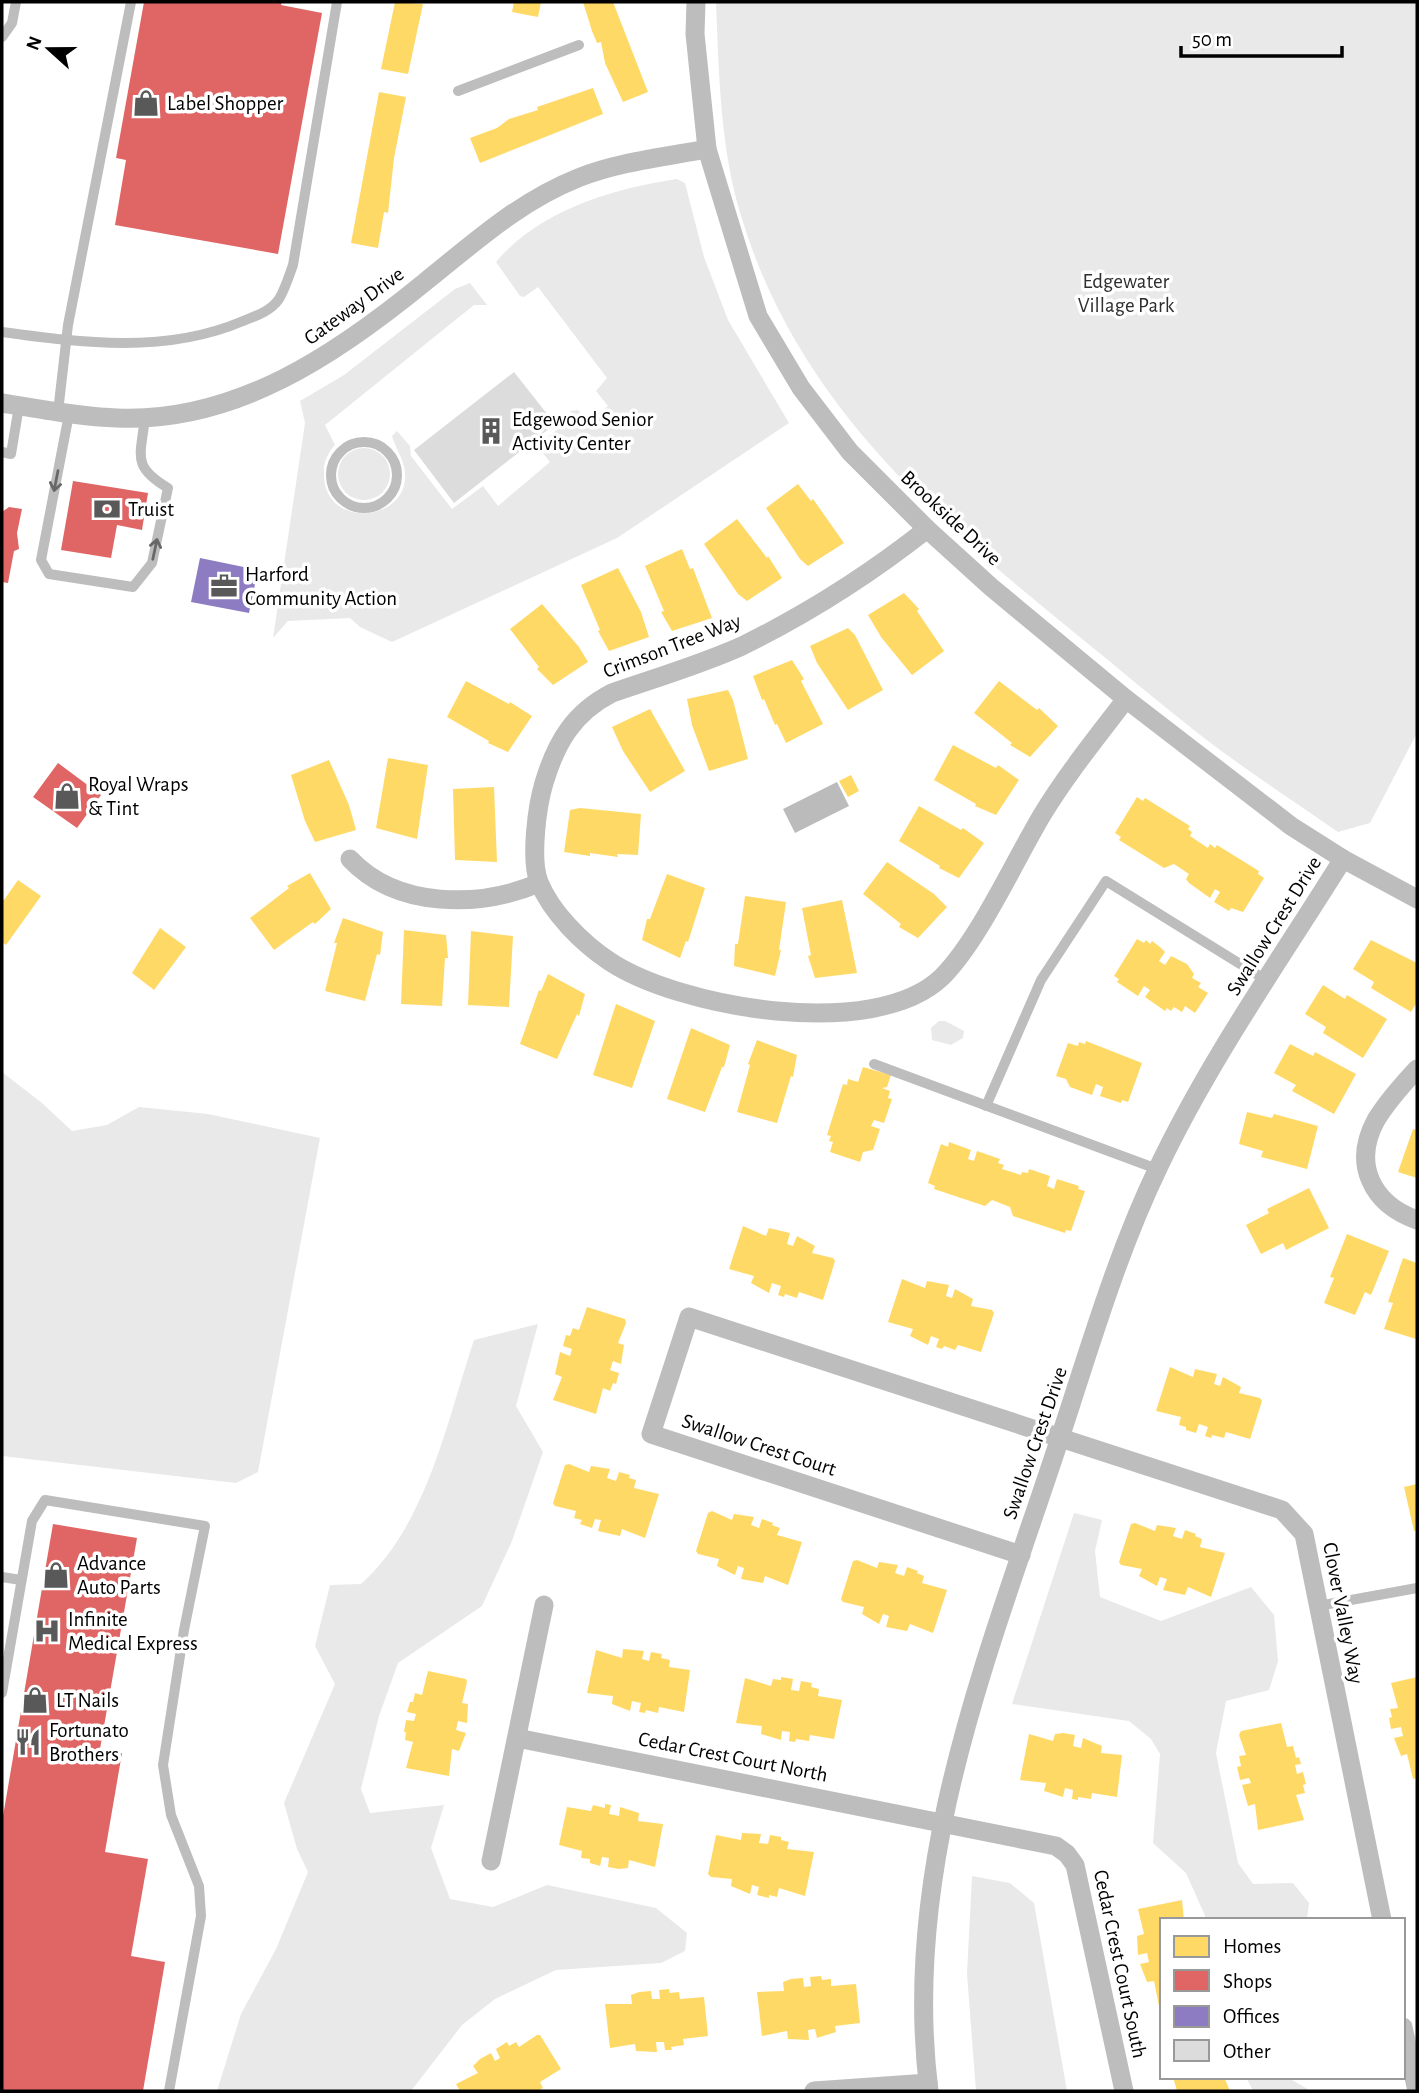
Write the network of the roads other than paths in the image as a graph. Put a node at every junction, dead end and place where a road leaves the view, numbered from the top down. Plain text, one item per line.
1 (16, 2) edge
2 (131, 2) edge
3 (337, 2) edge
4 (695, 2) edge
5 (2, 37) edge
6 (579, 44) dead end
7 (458, 91) dead end
8 (707, 149) junction
9 (2, 332) edge
10 (66, 341) junction
11 (10, 404) edge
12 (64, 413) junction
13 (145, 417) junction
14 (2, 452) edge
15 (333, 462) joint
16 (927, 529) junction
17 (1126, 699) junction
18 (350, 859) dead end
19 (1343, 859) junction
20 (539, 883) junction
21 (1417, 899) edge
22 (1266, 981) junction
23 (874, 1064) dead end
24 (1417, 1069) edge
25 (986, 1106) junction
26 (1157, 1169) junction
27 (1417, 1220) edge
28 (1060, 1439) junction
29 (1021, 1555) junction
30 (2, 1577) edge
31 (21, 1580) junction
32 (1417, 1588) edge
33 (544, 1605) dead end
34 (1318, 1606) junction
35 (2, 1629) edge
36 (13, 1630) junction
37 (2, 1693) edge
38 (517, 1738) junction
39 (942, 1820) junction
40 (491, 1861) dead end
41 (1381, 1918) edge
42 (1405, 2036) edge
43 (929, 2087) edge
44 (169, 2091) edge
45 (814, 2091) edge
46 (1124, 2091) edge
47 (1417, 2091) edge

1 - 5 lane
2 - 10 lane
3 - 10 lane
4 - 8 street, Brookside Drive
6 - 7 lane
8 - 13 street, Gateway Drive
8 - 16 street, Brookside Drive
9 - 10 lane
10 - 12 lane
11 - 12 street, Gateway Drive
11 - 14 lane
12 - 13 street, Gateway Drive
12 -> 13 lane
15 - 15 lane
16 - 17 street, Brookside Drive
16 - 20 street, Crimson Tree Way
17 - 19 street, Brookside Drive
17 - 20 street, Crimson Tree Way
18 - 20 street
19 - 21 street, Brookside Drive
19 - 22 street, Swallow Crest Drive
22 - 25 lane
22 - 26 street, Swallow Crest Drive
23 - 25 lane
24 - 27 street
25 - 26 lane
26 - 28 street, Swallow Crest Drive
28 - 29 street, Swallow Crest Drive
28 - 29 street, Swallow Crest Court
28 - 34 street, Clover Valley Way
29 - 39 street, Swallow Crest Drive
30 - 31 lane
31 - 36 lane
31 - 44 lane
32 - 34 lane
33 - 38 street
34 - 41 street, Clover Valley Way
35 - 36 lane
36 - 37 lane
38 - 39 street, Cedar Crest Court North
38 - 40 street
39 - 43 street, Swallow Crest Drive
39 - 46 street, Cedar Crest Court South
42 - 47 street
43 - 45 street

